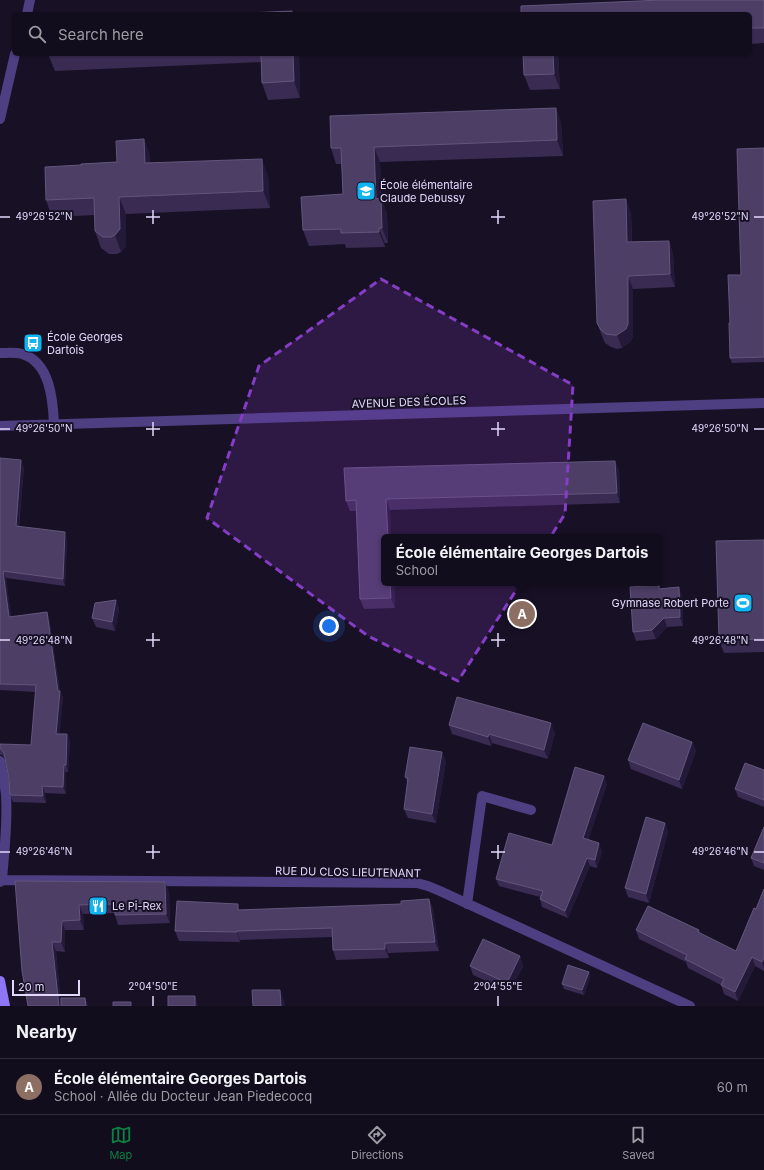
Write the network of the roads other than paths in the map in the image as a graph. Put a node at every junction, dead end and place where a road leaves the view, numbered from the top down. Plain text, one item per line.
1 (30, 0) edge
2 (27, 12) edge
3 (15, 56) edge
4 (0, 120) edge
5 (0, 352) edge
6 (764, 403) edge
7 (54, 424) junction
8 (0, 426) edge
9 (0, 761) edge
10 (531, 810) dead end
11 (1, 881) edge
12 (467, 904) junction
13 (0, 981) edge
14 (5, 1006) edge
15 (690, 1006) edge

1 - 2 street
3 - 4 street
5 - 7 street
6 - 7 street, AVENUE DES ÉCOLES
7 - 8 street, AVENUE DES ÉCOLES
9 - 11 street
10 - 12 street
11 - 12 street, RUE DU CLOS LIEUTENANT
12 - 15 street, RUE DU CLOS LIEUTENANT
13 - 14 main road

